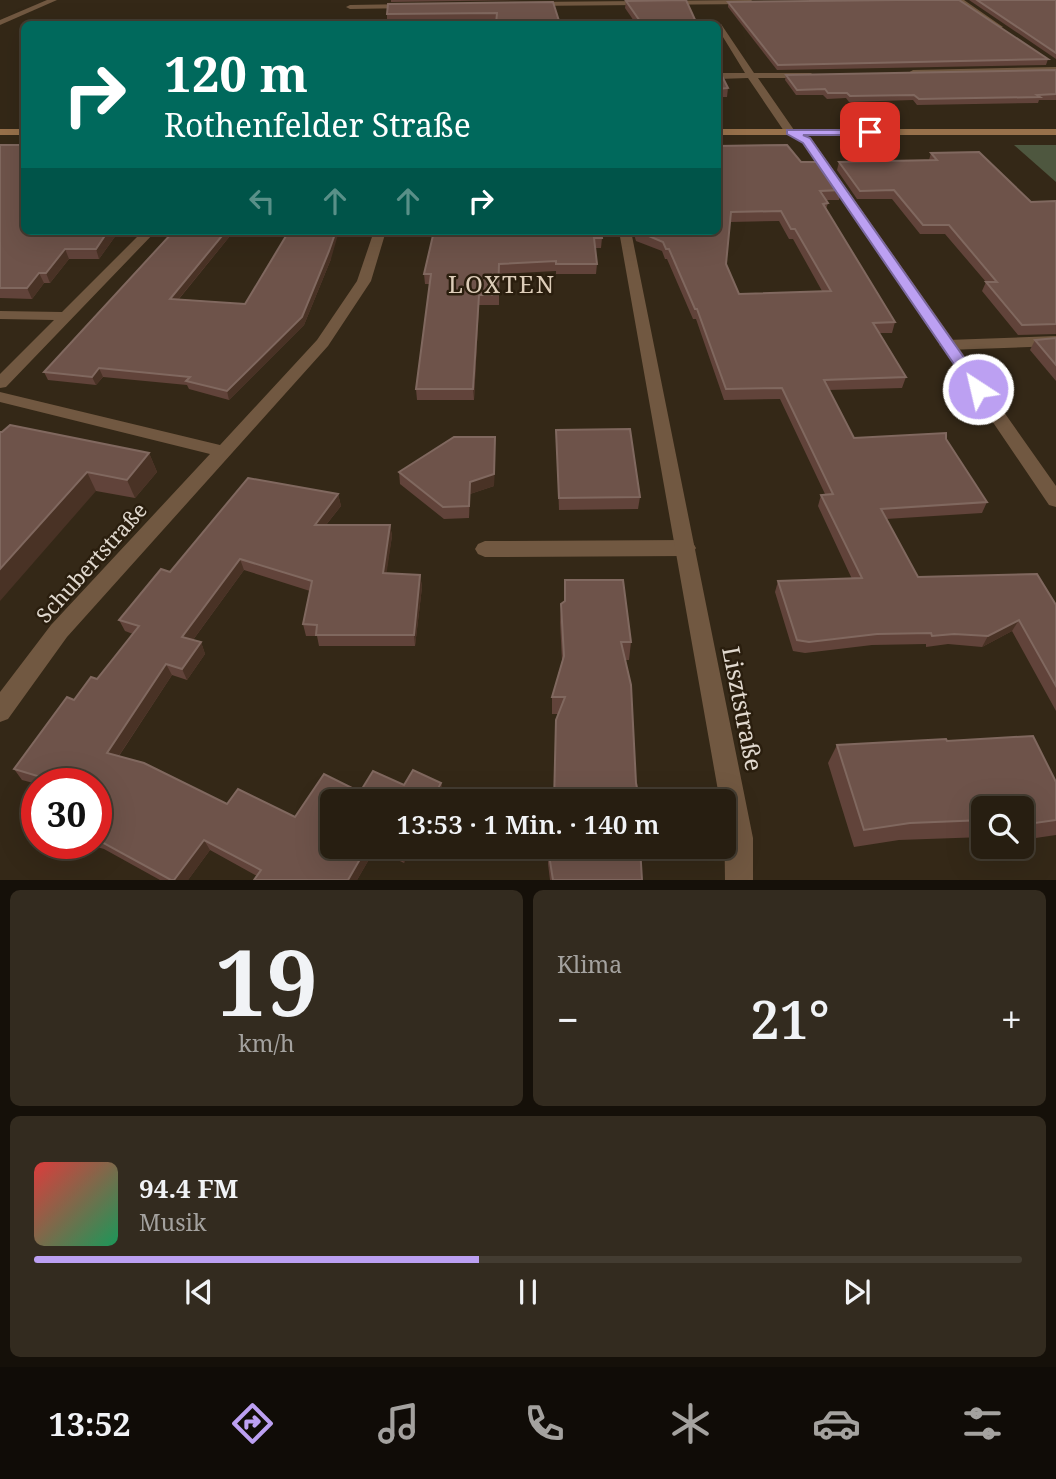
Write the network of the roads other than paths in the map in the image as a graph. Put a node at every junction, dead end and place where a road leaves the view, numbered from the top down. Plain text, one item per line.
1 (53, 0) edge
2 (959, 0) edge
3 (701, 1) edge
4 (523, 2) edge
5 (759, 2) edge
6 (416, 6) edge
7 (350, 8) dead end
8 (714, 21) edge
9 (0, 23) edge
10 (721, 31) edge
11 (1013, 36) edge
12 (1045, 58) edge
13 (1056, 68) edge
14 (903, 73) edge
15 (819, 74) edge
16 (721, 76) edge
17 (750, 76) junction
18 (0, 132) edge
19 (21, 132) edge
20 (721, 132) edge
21 (790, 132) junction
22 (1056, 132) edge
23 (146, 235) edge
24 (379, 235) edge
25 (626, 235) edge
26 (0, 315) edge
27 (65, 316) junction
28 (1056, 341) edge
29 (947, 345) junction
30 (0, 383) edge
31 (0, 397) edge
32 (225, 452) junction
33 (1056, 500) edge
34 (686, 548) junction
35 (485, 549) dead end
36 (0, 711) edge
37 (739, 880) edge

1 - 9 street
2 - 11 street
3 - 4 street
3 - 5 street
3 - 8 street
6 - 7 street
10 - 17 street
12 - 13 street
13 - 14 street
15 - 17 street
16 - 17 street
17 - 21 street
18 - 19 street
20 - 21 street
21 - 22 street
21 - 29 street
23 - 27 street
24 - 32 street, Schubertstraße
25 - 34 street, Lisztstraße
26 - 27 street
27 - 30 street
28 - 29 street
29 - 33 street
31 - 32 street
32 - 36 street, Schubertstraße
34 - 35 street
34 - 37 street, Lisztstraße

